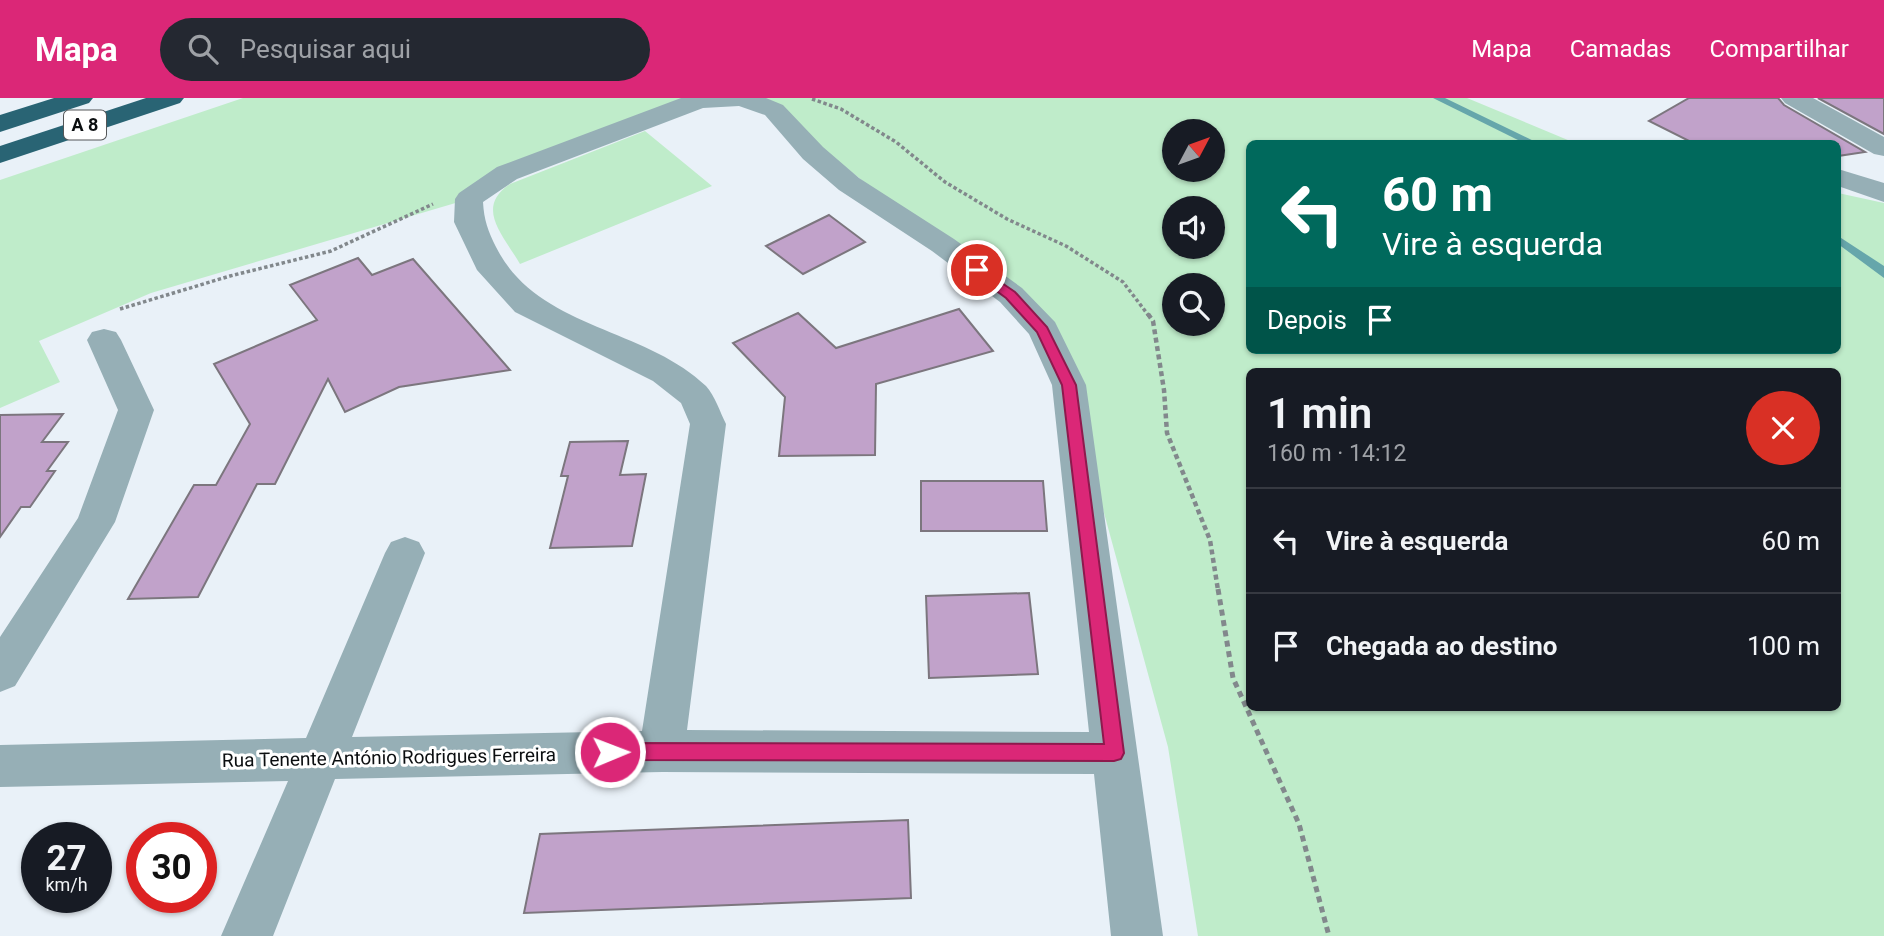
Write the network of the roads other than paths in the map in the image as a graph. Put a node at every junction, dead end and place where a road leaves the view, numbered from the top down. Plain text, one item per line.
1 (80, 98) edge
2 (171, 98) edge
3 (1794, 98) edge
4 (0, 124) edge
5 (1884, 148) edge
6 (0, 155) edge
7 (1841, 178) edge
8 (1884, 193) edge
9 (110, 325) road end
10 (405, 553) dead end
11 (0, 673) edge
12 (662, 751) junction
13 (1114, 753) junction
14 (320, 758) junction
15 (0, 766) edge
16 (247, 936) edge
17 (1137, 936) edge

1 - 4 highway, A 8
2 - 6 highway, A 8
3 - 5 street
7 - 8 street
9 - 11 street
10 - 14 street
12 - 13 street, Rua Tenente António Rodrigues Ferreira
12 - 13 street
12 - 14 street, Rua Tenente António Rodrigues Ferreira
13 - 17 street
14 - 15 street, Rua Tenente António Rodrigues Ferreira
14 - 16 street

